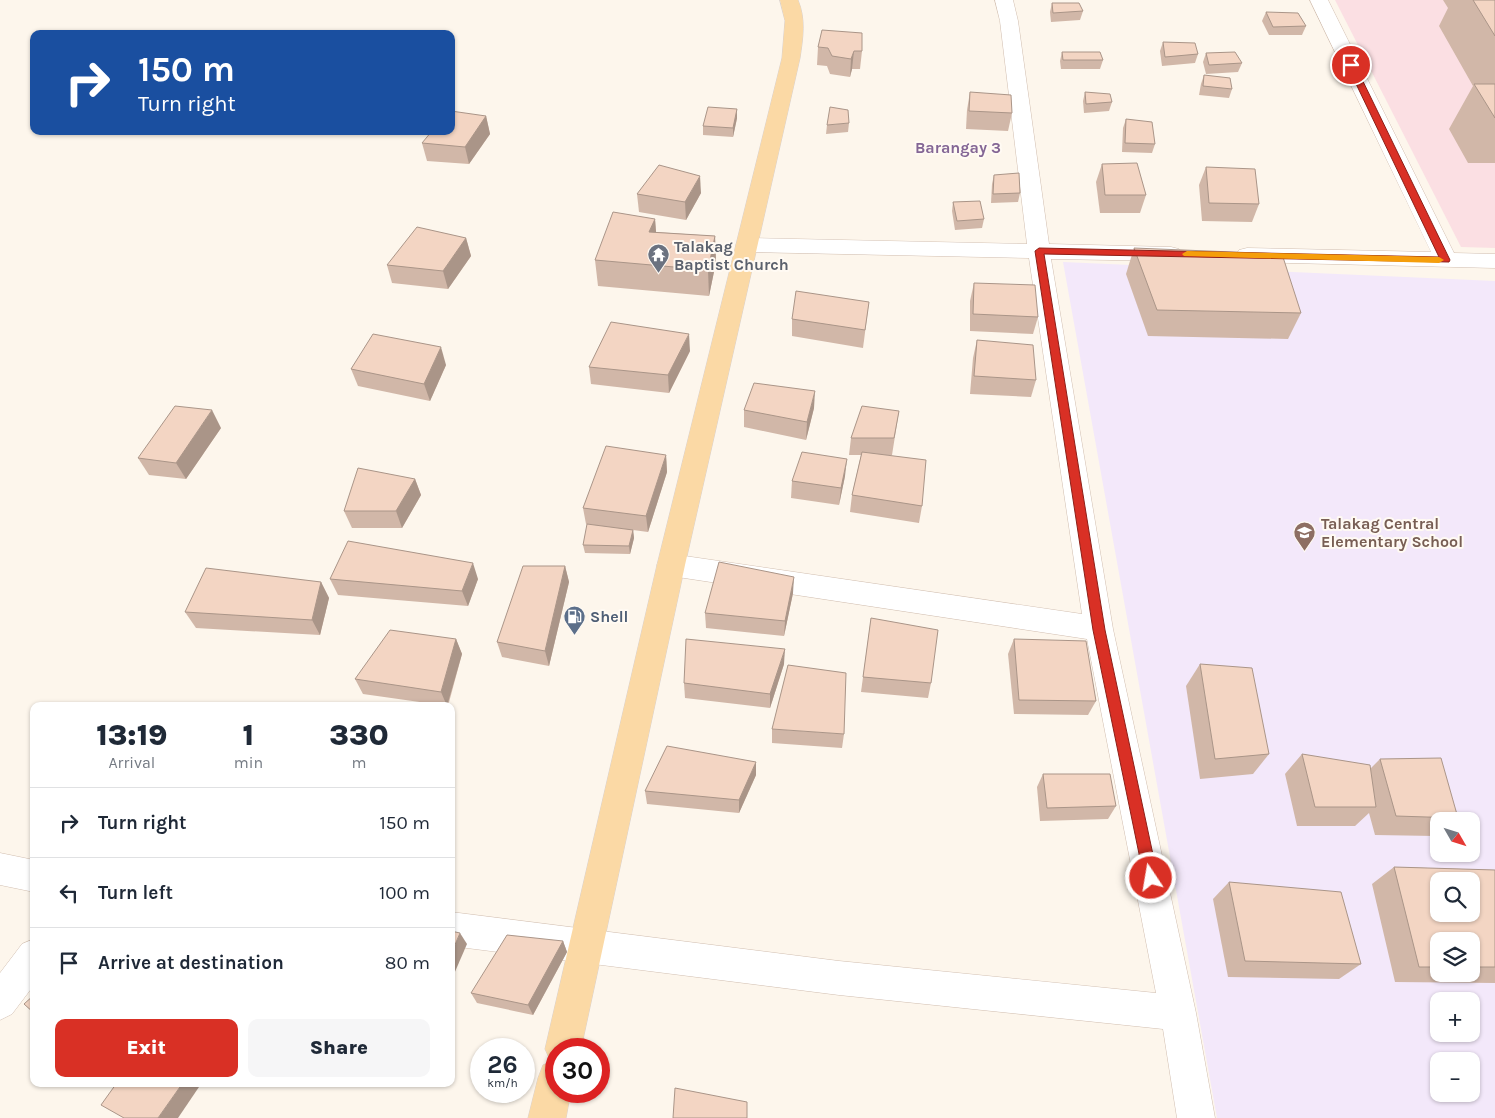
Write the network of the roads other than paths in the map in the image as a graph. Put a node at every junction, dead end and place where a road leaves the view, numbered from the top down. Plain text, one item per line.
1 (789, 0) edge
2 (1004, 0) edge
3 (1319, 0) edge
4 (747, 245) junction
5 (1039, 251) junction
6 (1188, 254) edge
7 (1228, 255) edge
8 (1446, 260) junction
9 (1495, 261) edge
10 (671, 565) junction
11 (1099, 630) junction
12 (0, 869) edge
13 (30, 875) edge
14 (455, 929) edge
15 (586, 945) junction
16 (30, 961) edge
17 (0, 1002) edge
18 (1178, 1013) junction
19 (565, 1038) edge
20 (550, 1103) edge
21 (547, 1118) edge
22 (1196, 1118) edge

1 - 4 main road
2 - 5 street
3 - 8 street
4 - 5 street
4 - 10 main road
5 - 6 street
5 - 11 street
7 - 8 street
8 - 9 street
10 - 11 street
10 - 15 main road
11 - 18 street
12 - 13 street
14 - 15 street
15 - 18 street
15 - 19 main road
16 - 17 street
18 - 22 street
20 - 21 main road

